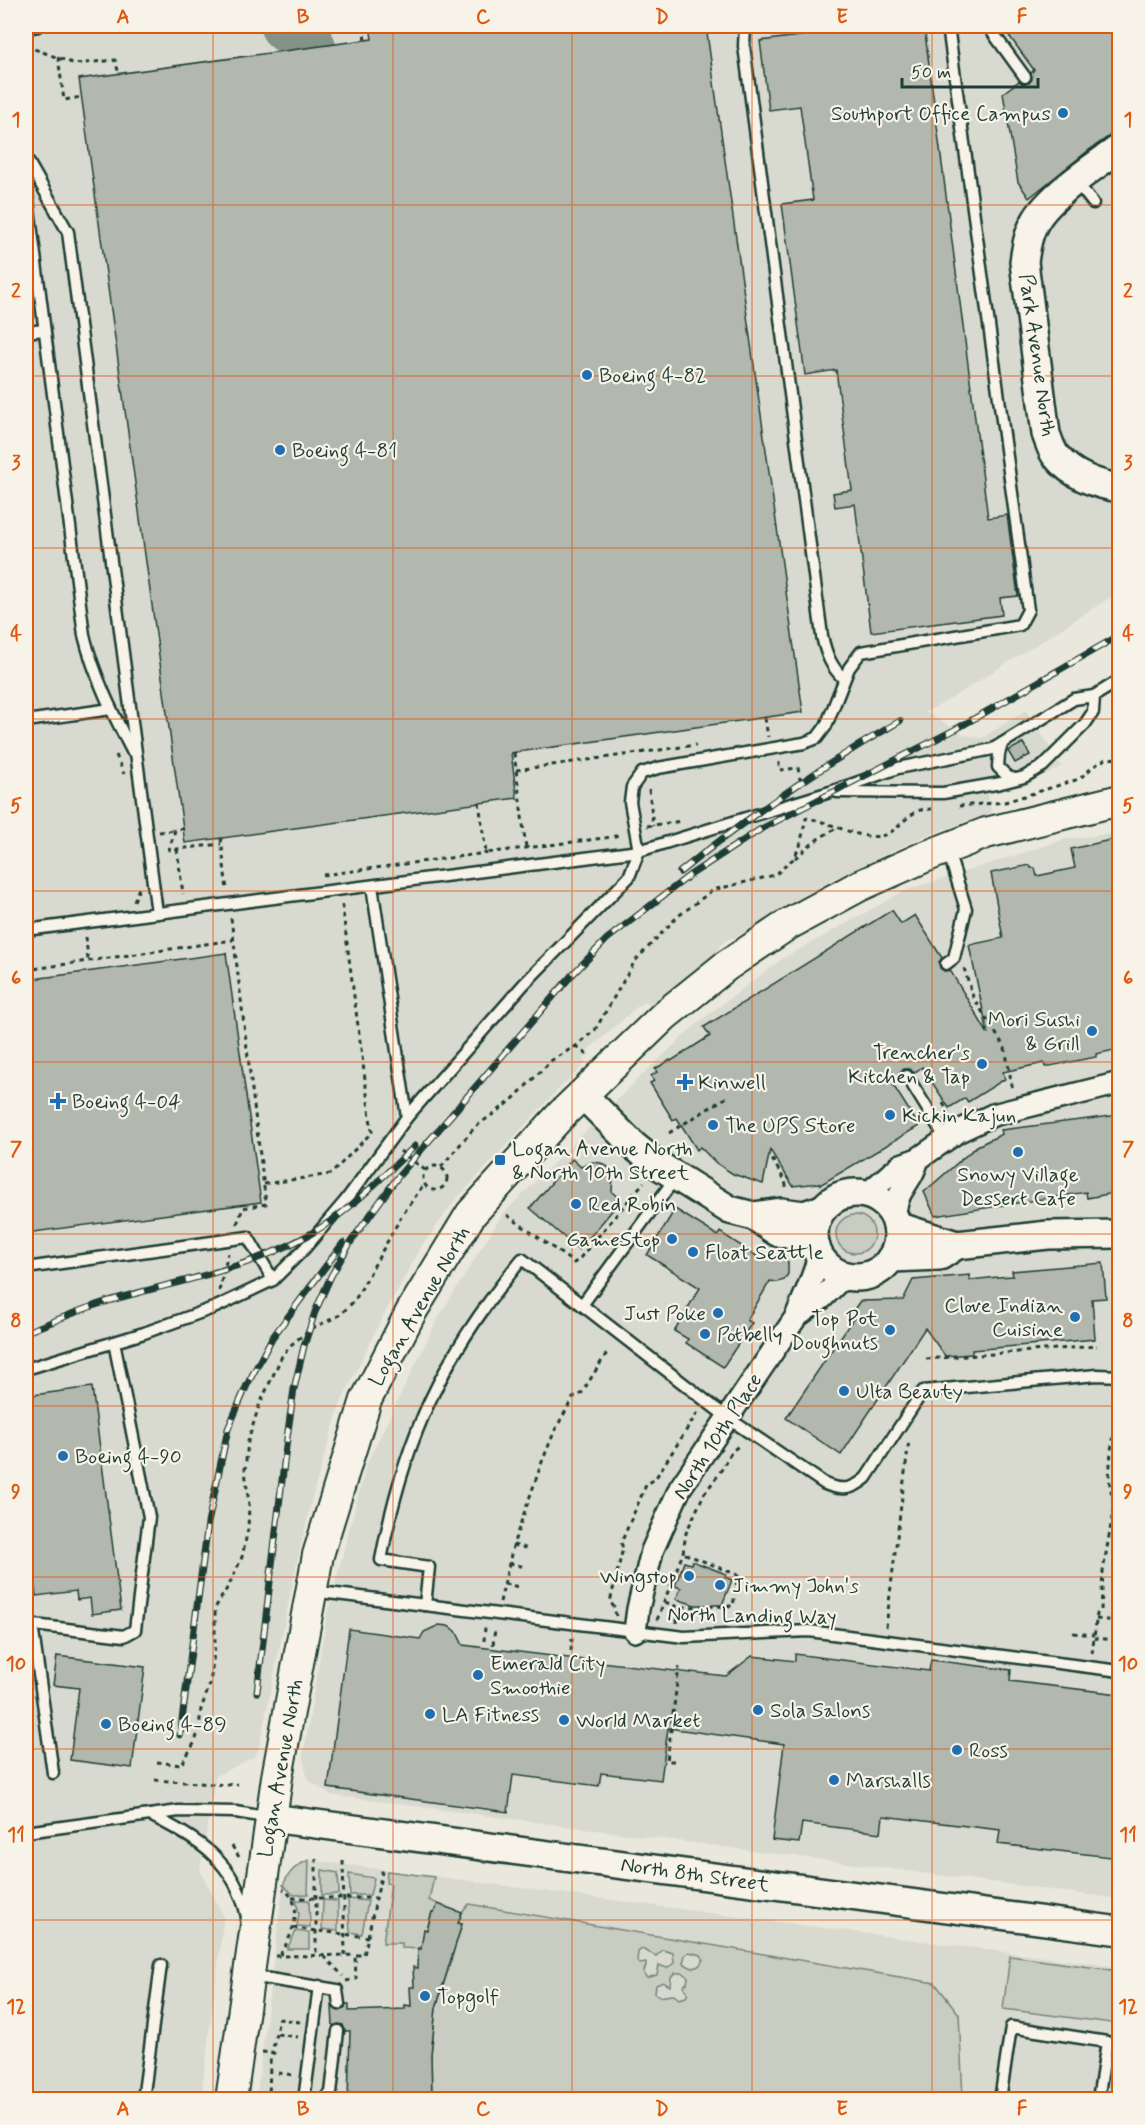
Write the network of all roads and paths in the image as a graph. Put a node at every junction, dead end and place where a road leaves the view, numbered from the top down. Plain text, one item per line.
1 (38, 26) edge
2 (363, 26) edge
3 (745, 26) edge
4 (948, 26) edge
5 (988, 26) edge
6 (26, 28) edge
7 (365, 40) dead end
8 (26, 46) edge
9 (58, 57) junction
10 (119, 74) dead end
11 (1025, 77) dead end
12 (81, 97) dead end
13 (1119, 148) edge
14 (26, 158) edge
15 (1083, 169) junction
16 (26, 185) edge
17 (1093, 203) dead end
18 (44, 330) junction
19 (26, 332) edge
20 (39, 361) dead end
21 (26, 362) edge
22 (1119, 488) edge
23 (844, 679) junction
24 (1119, 680) edge
25 (1094, 696) junction
26 (111, 710) junction
27 (765, 718) dead end
28 (26, 720) edge
29 (779, 734) dead end
30 (767, 735) junction
31 (1002, 744) junction
32 (701, 745) dead end
33 (775, 748) junction
34 (514, 753) dead end
35 (1119, 758) edge
36 (136, 759) junction
37 (516, 770) junction
38 (1015, 779) junction
39 (801, 783) junction
40 (784, 791) dead end
41 (830, 792) junction
42 (1119, 800) edge
43 (804, 801) junction
44 (479, 802) dead end
45 (954, 807) dead end
46 (942, 808) dead end
47 (806, 818) junction
48 (690, 819) dead end
49 (839, 826) junction
50 (184, 828) dead end
51 (635, 828) junction
52 (220, 838) dead end
53 (221, 844) junction
54 (526, 848) junction
55 (947, 848) junction
56 (177, 849) junction
57 (639, 851) junction
58 (794, 859) junction
59 (372, 886) junction
60 (183, 894) dead end
61 (229, 904) junction
62 (342, 905) dead end
63 (157, 913) junction
64 (26, 930) edge
65 (233, 940) junction
66 (950, 961) joint
67 (26, 970) edge
68 (576, 1046) junction
69 (586, 1055) dead end
70 (907, 1077) dead end
71 (1119, 1083) edge
72 (582, 1094) junction
73 (727, 1097) dead end
74 (1016, 1110) junction
75 (407, 1117) junction
76 (669, 1133) dead end
77 (946, 1139) junction
78 (772, 1159) dead end
79 (918, 1159) junction
80 (441, 1167) junction
81 (676, 1177) junction
82 (644, 1182) dead end
83 (264, 1184) junction
84 (424, 1184) junction
85 (867, 1194) junction
86 (789, 1196) dead end
87 (822, 1209) junction
88 (507, 1215) dead end
89 (754, 1216) junction
90 (896, 1221) junction
91 (1119, 1234) edge
92 (233, 1239) junction
93 (957, 1245) junction
94 (817, 1251) junction
95 (891, 1258) junction
96 (26, 1268) edge
97 (854, 1277) junction
98 (273, 1280) junction
99 (582, 1305) junction
100 (216, 1307) junction
101 (796, 1317) junction
102 (114, 1342) junction
103 (1096, 1346) dead end
104 (608, 1351) dead end
105 (926, 1359) dead end
106 (26, 1369) edge
107 (1119, 1376) edge
108 (1116, 1388) dead end
109 (1119, 1398) edge
110 (1119, 1405) edge
111 (699, 1410) dead end
112 (728, 1418) junction
113 (910, 1434) dead end
114 (744, 1442) dead end
115 (513, 1545) junction
116 (530, 1550) dead end
117 (683, 1553) junction
118 (509, 1563) junction
119 (525, 1567) dead end
120 (504, 1583) junction
121 (520, 1587) dead end
122 (312, 1591) junction
123 (665, 1602) junction
124 (500, 1604) dead end
125 (425, 1605) junction
126 (614, 1607) dead end
127 (660, 1616) dead end
128 (1096, 1619) junction
129 (1117, 1621) dead end
130 (29, 1624) edge
131 (486, 1624) dead end
132 (495, 1628) dead end
133 (886, 1628) dead end
134 (635, 1631) junction
135 (1073, 1633) dead end
136 (1094, 1637) junction
137 (572, 1638) dead end
138 (1115, 1640) dead end
139 (484, 1641) dead end
140 (493, 1645) dead end
141 (571, 1651) dead end
142 (1092, 1653) dead end
143 (679, 1667) dead end
144 (1119, 1671) edge
145 (674, 1761) dead end
146 (157, 1762) dead end
147 (53, 1773) dead end
148 (155, 1780) dead end
149 (238, 1784) dead end
150 (150, 1815) junction
151 (271, 1818) junction
152 (26, 1832) edge
153 (232, 1846) dead end
154 (239, 1857) dead end
155 (316, 1858) dead end
156 (343, 1862) dead end
157 (383, 1867) dead end
158 (282, 1888) dead end
159 (344, 1897) junction
160 (292, 1898) junction
161 (316, 1898) junction
162 (376, 1898) junction
163 (293, 1928) junction
164 (316, 1931) junction
165 (1119, 1931) edge
166 (344, 1934) junction
167 (368, 1937) junction
168 (263, 1950) junction
169 (345, 1955) junction
170 (279, 1956) junction
171 (316, 1956) junction
172 (324, 1956) junction
173 (161, 1965) dead end
174 (247, 1976) junction
175 (346, 1980) dead end
176 (319, 1986) junction
177 (339, 2004) dead end
178 (300, 2022) dead end
179 (338, 2031) dead end
180 (277, 2034) junction
181 (297, 2046) dead end
182 (261, 2052) dead end
183 (272, 2053) junction
184 (277, 2054) dead end
185 (295, 2066) dead end
186 (278, 2073) dead end
187 (294, 2075) junction
188 (276, 2093) dead end
189 (292, 2095) junction
190 (143, 2100) edge
191 (231, 2100) edge
192 (269, 2100) edge
193 (291, 2100) edge
194 (304, 2100) edge
195 (324, 2100) edge
196 (1000, 2100) edge
197 (1098, 2100) edge

1 - 6 lane
2 - 7 path
3 - 23 lane
4 - 23 lane
5 - 11 lane
8 - 9 path
9 - 10 path
9 - 12 path
13 - 15 street, Park Avenue North
14 - 36 lane
15 - 17 lane
15 - 22 street, Park Avenue North
16 - 18 lane
18 - 19 lane
18 - 26 lane
20 - 21 path
23 - 33 lane
24 - 25 lane
25 - 31 lane
25 - 38 lane
26 - 28 lane
26 - 36 lane
27 - 30 path
29 - 30 path
30 - 33 path
31 - 38 lane
31 - 41 lane
32 - 37 path
33 - 39 path
33 - 51 lane
34 - 37 path
35 - 45 path
36 - 63 lane
37 - 54 path
38 - 41 lane
39 - 40 path
39 - 43 path
41 - 43 lane
42 - 55 main road, Logan Avenue North
43 - 47 path
43 - 57 lane
44 - 54 path
46 - 49 path
47 - 49 path
47 - 58 path
48 - 51 path
49 - 58 path
50 - 56 path
51 - 54 path
51 - 57 lane
52 - 53 path
53 - 56 path
53 - 61 path
55 - 66 lane
55 - 72 main road, Logan Avenue North
56 - 60 path
57 - 59 lane
57 - 75 lane
58 - 68 path
59 - 61 lane
59 - 75 lane
61 - 63 lane
61 - 65 path
62 - 83 path
63 - 64 lane
65 - 67 path
65 - 83 path
66 - 74 path
68 - 69 path
68 - 80 path
70 - 77 lane
71 - 74 street
72 - 81 street
72 - 122 main road, Logan Avenue North
73 - 76 path
74 - 77 street
75 - 98 lane
77 - 79 street
78 - 86 path
79 - 85 street
79 - 90 street
80 - 84 path
80 - 84 path
81 - 89 street
81 - 99 lane
82 - 88 path
83 - 92 path
84 - 146 path
85 - 87 street
85 - 90 street
87 - 89 street
87 - 94 street
89 - 94 street
90 - 93 street
90 - 95 street
91 - 93 street
92 - 96 lane
92 - 98 lane
92 - 100 path
93 - 95 street
94 - 97 street
94 - 101 street, North 10th Place
95 - 97 street
97 - 101 street, North 10th Place
98 - 100 lane
99 - 112 lane
99 - 125 lane
100 - 102 lane
101 - 112 street, North 10th Place
102 - 106 lane
102 - 130 lane
103 - 105 path
104 - 115 path
107 - 112 lane
108 - 109 path
110 - 128 path
111 - 126 path
112 - 134 street, North 10th Place
113 - 133 path
114 - 117 path
115 - 116 path
115 - 118 path
117 - 123 path
117 - 123 path
118 - 119 path
118 - 120 path
120 - 121 path
120 - 124 path
122 - 125 lane, North Landing Way
122 - 151 main road, Logan Avenue North
123 - 127 path
125 - 134 lane, North Landing Way
128 - 129 path
128 - 136 path
130 - 147 lane
131 - 139 path
132 - 140 path
134 - 144 lane, North Landing Way
135 - 136 path
136 - 138 path
136 - 142 path
137 - 141 path
143 - 145 path
148 - 149 path
150 - 151 lane
150 - 152 lane
150 - 168 lane
151 - 165 street, North 8th Street
151 - 168 main road, Logan Avenue North
153 - 154 path
155 - 161 path
156 - 159 path
157 - 162 path
158 - 160 path
159 - 161 path
159 - 162 path
159 - 166 path
160 - 161 path
160 - 163 path
161 - 164 path
162 - 167 path
163 - 164 path
163 - 170 path
164 - 166 path
164 - 171 path
166 - 167 path
166 - 169 path
167 - 169 path
168 - 170 path
168 - 174 main road, Logan Avenue North
169 - 172 path
170 - 171 path
171 - 172 path
172 - 175 path
173 - 190 lane
174 - 176 lane
174 - 191 main road, Logan Avenue North
176 - 177 lane
176 - 194 lane
178 - 180 path
179 - 195 lane
180 - 181 path
180 - 183 path
182 - 183 path
183 - 184 path
183 - 192 path
185 - 187 path
186 - 187 path
187 - 189 path
188 - 189 path
189 - 193 path
196 - 197 lane

